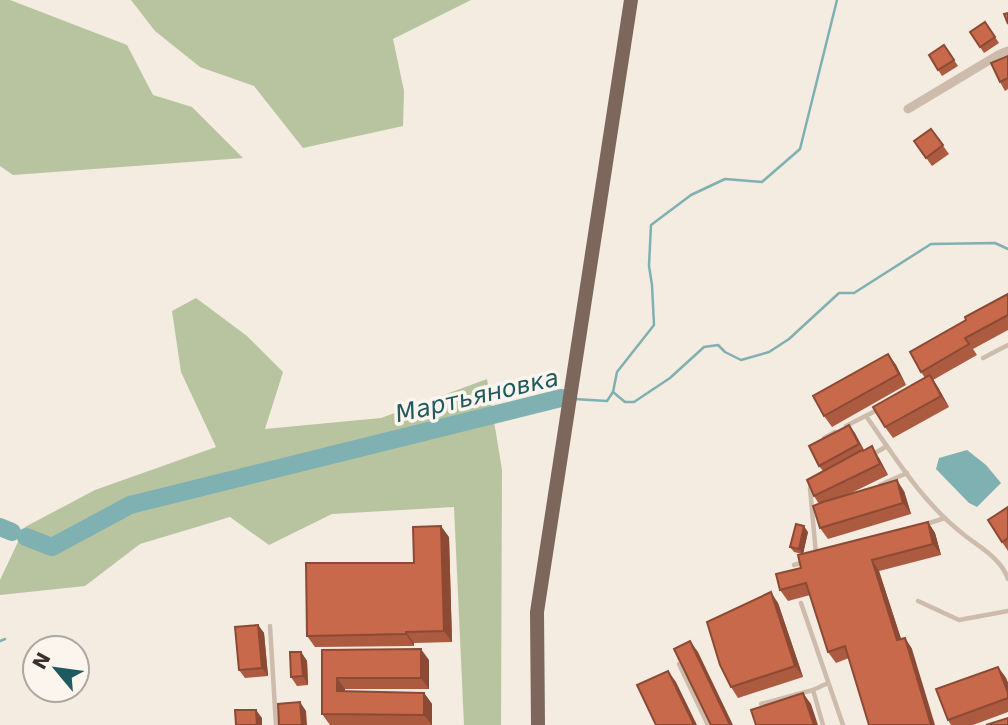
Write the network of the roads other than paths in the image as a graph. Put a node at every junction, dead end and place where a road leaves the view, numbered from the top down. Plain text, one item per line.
1 (631, 0) edge
2 (1008, 51) edge
3 (908, 109) dead end
4 (1008, 345) edge
5 (983, 358) dead end
6 (887, 405) edge
7 (866, 416) junction
8 (824, 438) edge
9 (887, 446) junction
10 (865, 458) edge
11 (907, 473) junction
12 (821, 482) edge
13 (872, 489) edge
14 (824, 511) edge
15 (813, 516) junction
16 (945, 518) junction
17 (919, 526) edge
18 (816, 558) edge
19 (805, 562) edge
20 (794, 565) dead end
21 (1008, 579) edge
22 (918, 601) dead end
23 (801, 603) dead end
24 (1008, 611) edge
25 (270, 626) dead end
26 (679, 664) edge
27 (828, 683) junction
28 (813, 690) junction
29 (761, 704) edge
30 (276, 725) edge
31 (538, 725) edge
32 (708, 725) edge
33 (823, 725) edge
34 (843, 725) edge

1 - 31 main road
2 - 3 street
4 - 5 lane
6 - 7 lane
7 - 8 lane
7 - 9 lane
9 - 10 lane
9 - 11 lane
11 - 13 lane
11 - 16 lane
12 - 15 lane
14 - 15 lane
15 - 18 lane
16 - 17 lane
16 - 21 lane
19 - 20 lane
22 - 24 lane
23 - 27 lane
25 - 30 lane
26 - 32 lane
27 - 28 lane
27 - 34 lane
28 - 29 lane
28 - 33 lane

